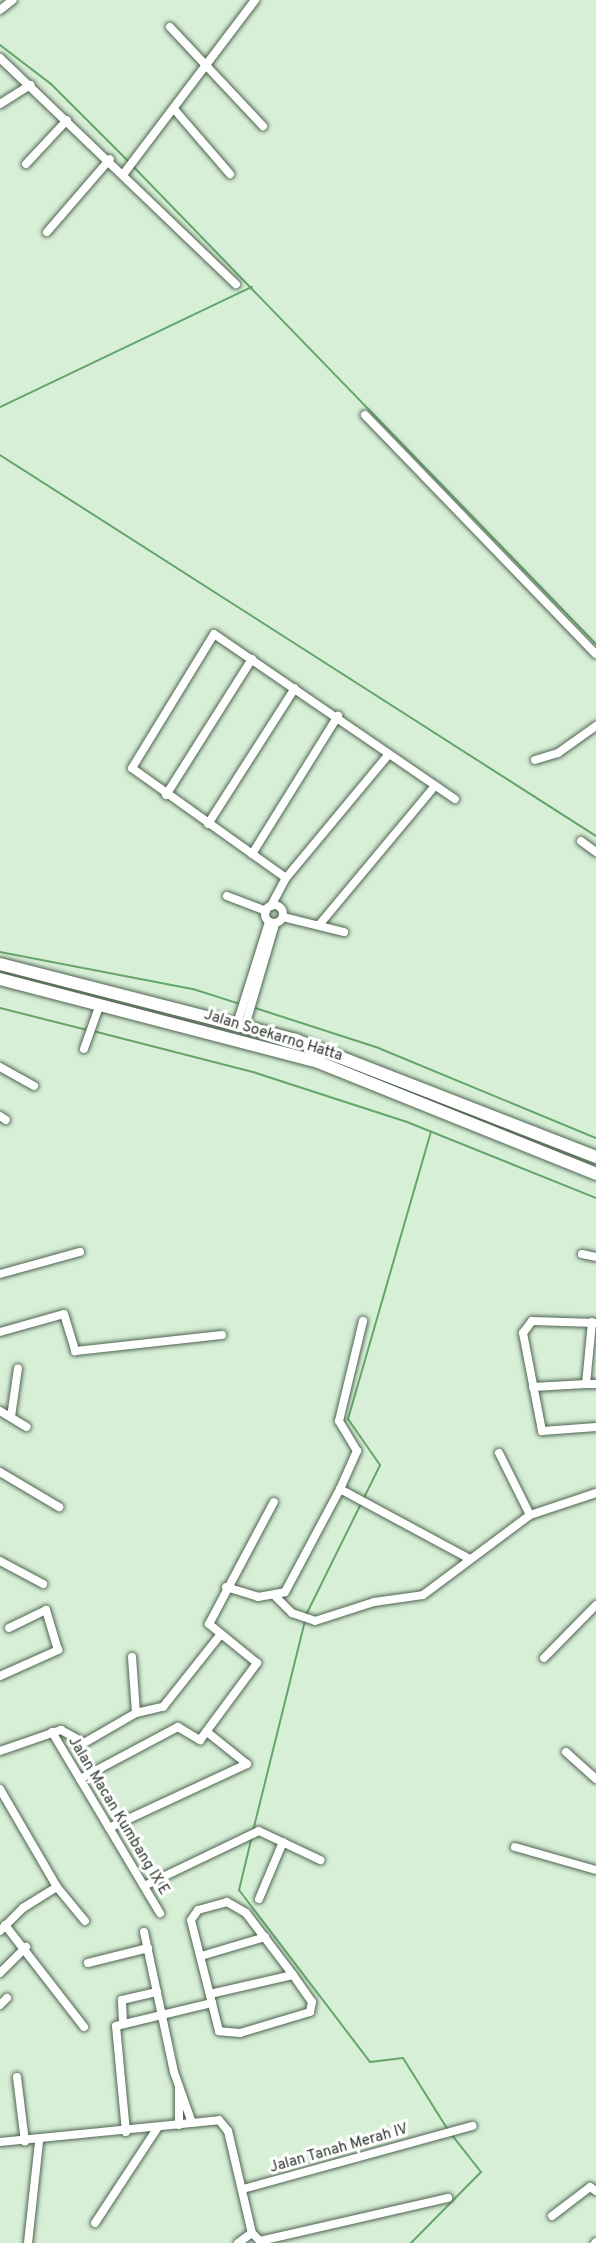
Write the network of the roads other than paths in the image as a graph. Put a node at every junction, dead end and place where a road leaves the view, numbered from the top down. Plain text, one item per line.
1 (13, 0) edge
2 (255, 0) edge
3 (0, 10) edge
4 (170, 27) dead end
5 (0, 58) edge
6 (207, 63) junction
7 (30, 85) junction
8 (0, 104) edge
9 (174, 109) junction
10 (67, 120) junction
11 (263, 126) dead end
12 (110, 159) junction
13 (26, 164) dead end
14 (127, 169) junction
15 (230, 174) dead end
16 (47, 232) dead end
17 (236, 284) dead end
18 (364, 415) dead end
19 (596, 654) edge
20 (252, 659) junction
21 (295, 688) junction
22 (338, 716) junction
23 (596, 726) edge
24 (389, 754) junction
25 (535, 760) dead end
26 (435, 786) junction
27 (166, 795) junction
28 (455, 799) dead end
29 (208, 824) junction
30 (580, 841) dead end
31 (596, 852) edge
32 (252, 854) junction
33 (286, 878) junction
34 (227, 896) dead end
35 (268, 909) junction
36 (283, 917) junction
37 (272, 923) junction
38 (319, 925) junction
39 (344, 932) dead end
40 (0, 964) edge
41 (0, 979) edge
42 (100, 1004) junction
43 (242, 1020) junction
44 (84, 1049) dead end
45 (0, 1067) edge
46 (381, 1069) junction
47 (376, 1084) junction
48 (34, 1086) dead end
49 (596, 1158) edge
50 (596, 1174) edge
51 (80, 1252) dead end
52 (582, 1254) dead end
53 (596, 1257) edge
54 (0, 1274) edge
55 (363, 1321) dead end
56 (594, 1323) edge
57 (0, 1332) edge
58 (222, 1335) dead end
59 (18, 1368) dead end
60 (586, 1384) junction
61 (596, 1384) edge
62 (533, 1387) junction
63 (0, 1411) edge
64 (11, 1417) junction
65 (27, 1427) dead end
66 (596, 1427) edge
67 (499, 1453) dead end
68 (0, 1472) edge
69 (340, 1489) junction
70 (596, 1493) edge
71 (274, 1502) dead end
72 (59, 1507) dead end
73 (530, 1515) junction
74 (470, 1559) junction
75 (0, 1561) edge
76 (43, 1584) dead end
77 (226, 1587) junction
78 (276, 1597) junction
79 (596, 1605) edge
80 (9, 1628) dead end
81 (220, 1635) junction
82 (132, 1658) dead end
83 (544, 1658) dead end
84 (0, 1676) edge
85 (136, 1713) junction
86 (52, 1732) junction
87 (207, 1732) junction
88 (0, 1750) edge
89 (566, 1752) dead end
90 (80, 1779) junction
91 (596, 1779) edge
92 (0, 1789) edge
93 (109, 1828) junction
94 (283, 1842) junction
95 (515, 1847) dead end
96 (320, 1860) dead end
97 (596, 1870) edge
98 (144, 1886) junction
99 (57, 1887) junction
100 (259, 1899) dead end
101 (160, 1913) dead end
102 (85, 1921) dead end
103 (3, 1928) edge
104 (144, 1932) dead end
105 (265, 1937) junction
106 (26, 1947) junction
107 (148, 1948) junction
108 (201, 1956) junction
109 (88, 1963) dead end
110 (0, 1973) edge
111 (293, 1975) junction
112 (157, 1992) junction
113 (7, 1998) dead end
114 (211, 1999) junction
115 (0, 2005) edge
116 (162, 2014) junction
117 (123, 2022) junction
118 (84, 2027) dead end
119 (17, 2077) dead end
120 (179, 2088) junction
121 (192, 2123) junction
122 (179, 2125) junction
123 (158, 2127) junction
124 (472, 2127) dead end
125 (126, 2132) junction
126 (0, 2142) edge
127 (25, 2142) junction
128 (39, 2142) junction
129 (243, 2189) junction
130 (596, 2191) edge
131 (448, 2198) dead end
132 (552, 2216) dead end
133 (95, 2223) dead end
134 (252, 2233) junction
135 (292, 2239) edge
136 (28, 2243) edge
137 (238, 2243) edge

1 - 3 street
2 - 6 street
4 - 6 street
5 - 7 street
6 - 9 street
6 - 11 street
7 - 8 street
7 - 10 street
9 - 14 street
9 - 15 street
10 - 12 street
10 - 13 street
12 - 14 street
12 - 16 street
14 - 17 street
18 - 19 street
20 - 21 street
20 - 27 street
20 - 27 street
21 - 22 street
21 - 29 street
22 - 24 street
22 - 32 street
23 - 25 street
24 - 26 street
24 - 33 street
26 - 28 street
26 - 38 street
27 - 29 street
29 - 32 street
30 - 31 street
32 - 33 street
33 - 35 street
34 - 35 street
35 - 36 street
35 - 37 street
36 - 37 street
36 - 38 street
37 - 43 street
37 - 43 street
38 - 39 street
40 - 43 highway, Jalan Soekarno Hatta
41 - 42 highway, Jalan Soekarno Hatta
42 - 44 street
42 - 47 highway, Jalan Soekarno Hatta
43 - 46 highway, Jalan Soekarno Hatta
45 - 48 street
46 - 47 highway
46 - 49 highway, Jalan Soekarno Hatta
47 - 50 highway, Jalan Soekarno Hatta
51 - 54 street
52 - 53 street
55 - 69 street
56 - 60 street
56 - 62 street
57 - 58 street
59 - 64 street
60 - 61 street
60 - 62 street
62 - 66 street
63 - 64 street
64 - 65 street
67 - 73 street
68 - 72 street
69 - 74 street
69 - 78 street
70 - 73 street
71 - 77 street
73 - 74 street
74 - 78 street
75 - 76 street
77 - 78 street
77 - 81 street
79 - 83 street
80 - 84 street
81 - 85 street
81 - 87 street
82 - 85 street
85 - 86 street
86 - 88 street
86 - 90 street, Jalan Macan Kumbang IX E
87 - 90 street
87 - 93 street
89 - 91 street
90 - 93 street, Jalan Macan Kumbang IX E
92 - 99 street
93 - 98 street, Jalan Macan Kumbang IX E
94 - 96 street
94 - 98 street
94 - 100 street
95 - 97 street
98 - 101 street, Jalan Macan Kumbang IX E
99 - 102 street
99 - 103 street
103 - 106 street
104 - 107 street
105 - 108 street
105 - 108 street
105 - 111 street
106 - 110 street
106 - 118 street
107 - 109 street
107 - 112 street
108 - 114 street
111 - 114 street
111 - 114 street
112 - 116 street
112 - 117 street
113 - 115 street
114 - 116 street
116 - 117 street
116 - 120 street
117 - 125 street
119 - 127 street
120 - 121 street
120 - 122 street
121 - 122 street
121 - 129 street
122 - 123 street
123 - 125 street
123 - 133 street
124 - 129 street, Jalan Tanah Merah IV
125 - 128 street
126 - 127 street
127 - 128 street
128 - 136 street
129 - 134 street
130 - 132 street
131 - 135 street
134 - 135 street
134 - 137 street

